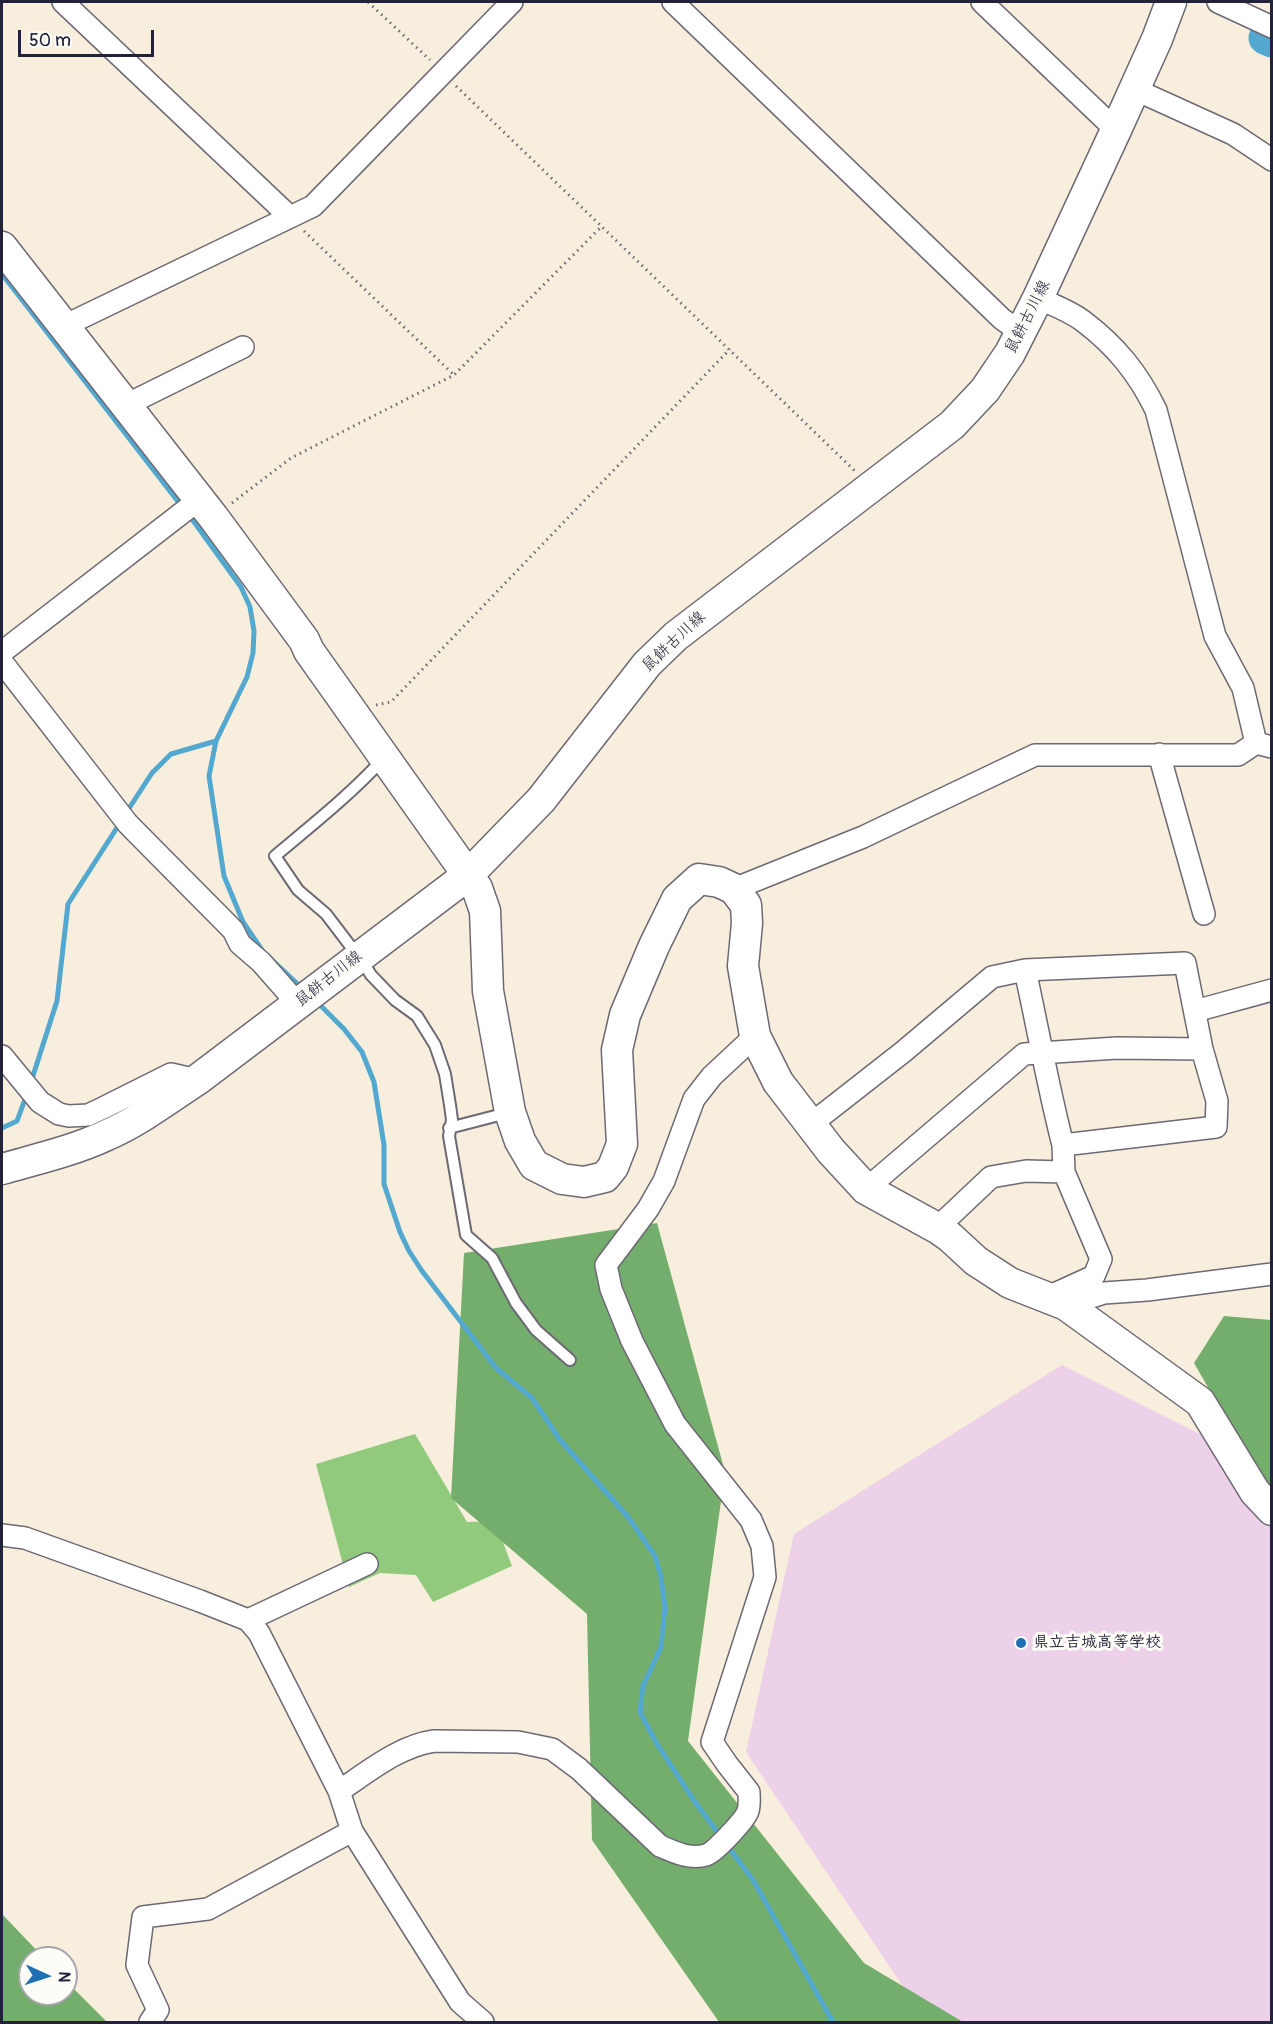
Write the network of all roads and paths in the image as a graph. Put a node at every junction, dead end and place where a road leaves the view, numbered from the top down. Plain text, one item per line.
1 (63, 2) edge
2 (368, 2) edge
3 (512, 2) edge
4 (673, 2) edge
5 (982, 2) edge
6 (1171, 2) edge
7 (1218, 2) edge
8 (1272, 27) edge
9 (443, 73) junction
10 (1134, 89) junction
11 (1116, 130) junction
12 (1272, 160) edge
13 (290, 217) junction
14 (602, 226) junction
15 (2, 247) edge
16 (1038, 298) junction
17 (64, 326) junction
18 (1020, 332) junction
19 (243, 347) dead end
20 (730, 349) junction
21 (454, 375) junction
22 (126, 405) junction
23 (872, 488) junction
24 (196, 510) junction
25 (2, 652) edge
26 (2, 662) edge
27 (351, 711) junction
28 (1264, 745) edge
29 (1159, 754) junction
30 (385, 757) junction
31 (468, 875) junction
32 (734, 889) junction
33 (1204, 914) dead end
34 (362, 961) junction
35 (1025, 970) junction
36 (1272, 990) edge
37 (305, 998) junction
38 (1195, 1011) junction
39 (755, 1036) junction
40 (1202, 1049) junction
41 (1043, 1052) junction
42 (2, 1056) edge
43 (197, 1080) junction
44 (510, 1112) junction
45 (811, 1124) junction
46 (449, 1128) junction
47 (1063, 1144) junction
48 (2, 1169) edge
49 (1064, 1172) junction
50 (866, 1189) junction
51 (937, 1228) junction
52 (1272, 1274) edge
53 (1057, 1301) junction
54 (570, 1360) dead end
55 (1272, 1510) edge
56 (2, 1535) edge
57 (367, 1564) dead end
58 (248, 1620) junction
59 (339, 1791) junction
60 (352, 1831) junction
61 (150, 2022) edge
62 (483, 2022) edge

1 - 13 street
2 - 9 path
3 - 9 street
4 - 18 street
5 - 11 street
6 - 10 street, 鼠餅古川線
7 - 8 street
9 - 13 street
9 - 14 path
10 - 11 street, 鼠餅古川線
10 - 12 street
11 - 16 street, 鼠餅古川線
13 - 17 street
13 - 21 path
14 - 20 path
14 - 21 path
15 - 17 street
16 - 18 street, 鼠餅古川線
16 - 28 street
17 - 22 street
18 - 23 street, 鼠餅古川線
19 - 22 street
20 - 23 path
20 - 27 path
21 - 24 path
22 - 24 street
23 - 31 street, 鼠餅古川線
24 - 25 street
24 - 27 street
26 - 37 street
27 - 30 street
28 - 29 street
29 - 32 street
29 - 33 street
30 - 31 street
30 - 34 lane
31 - 34 street, 鼠餅古川線
31 - 44 street
32 - 39 street
32 - 44 street
34 - 37 street, 鼠餅古川線
34 - 46 lane
35 - 38 street
35 - 41 street
35 - 45 street
36 - 38 street
37 - 43 street, 鼠餅古川線
38 - 40 street
39 - 45 street
39 - 59 street
40 - 41 street
40 - 47 street
41 - 47 street
41 - 50 street
42 - 43 street
43 - 48 street, 鼠餅古川線
44 - 46 lane
45 - 50 street
46 - 54 lane
47 - 49 street
49 - 51 street
49 - 53 street
50 - 51 street
51 - 53 street
52 - 53 street
53 - 55 street
56 - 58 street
57 - 58 street
58 - 59 street
59 - 60 street
60 - 61 street
60 - 62 street

